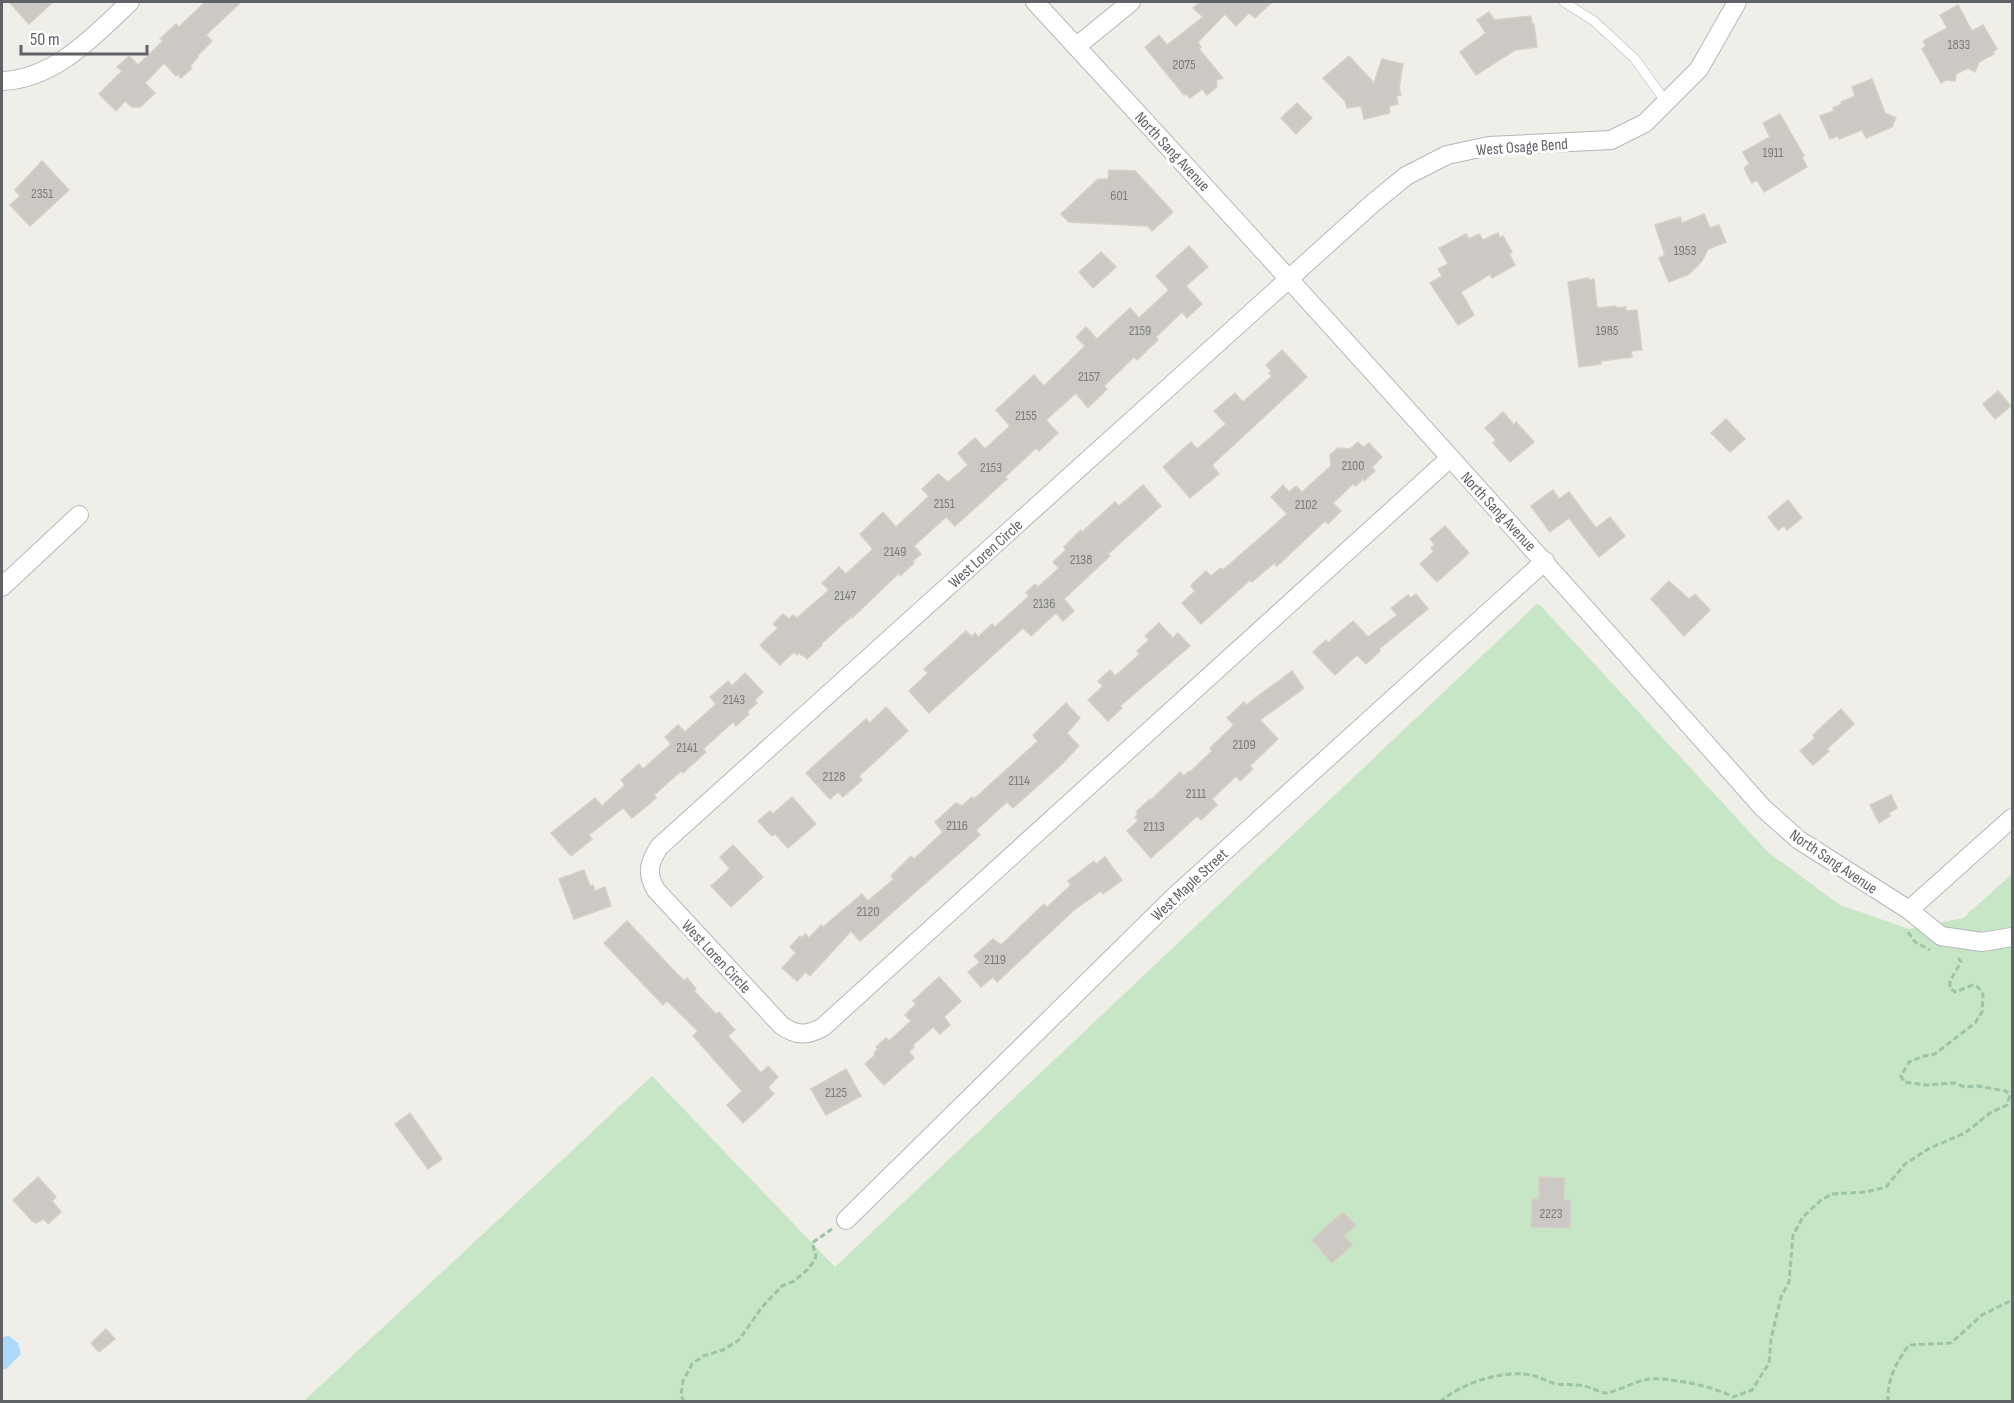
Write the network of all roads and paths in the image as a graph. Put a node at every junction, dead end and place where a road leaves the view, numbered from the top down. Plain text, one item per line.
1 (130, 2) edge
2 (1035, 2) edge
3 (1131, 2) edge
4 (1564, 2) edge
5 (1738, 3) edge
6 (1077, 46) junction
7 (2, 81) edge
8 (1666, 102) junction
9 (1290, 278) junction
10 (1450, 459) junction
11 (79, 515) dead end
12 (1545, 561) junction
13 (2, 587) edge
14 (2013, 818) edge
15 (1909, 910) junction
16 (2013, 937) edge
17 (1936, 952) dead end
18 (1957, 956) dead end
19 (846, 1220) joint
20 (2013, 1300) edge
21 (684, 1401) edge
22 (1440, 1401) edge
23 (1888, 1401) edge

1 - 7 street
2 - 6 street, North Sang Avenue
3 - 6 street
4 - 8 lane
5 - 8 street, West Osage Bend
6 - 9 street, North Sang Avenue
8 - 9 street, West Osage Bend
9 - 10 street, North Sang Avenue
9 - 10 street, West Loren Circle
10 - 12 street, North Sang Avenue
11 - 13 street
12 - 15 street, North Sang Avenue
12 - 19 street, West Maple Street
14 - 15 street
15 - 16 street, North Sang Avenue
15 - 17 path
18 - 22 path
19 - 21 path
20 - 23 path

